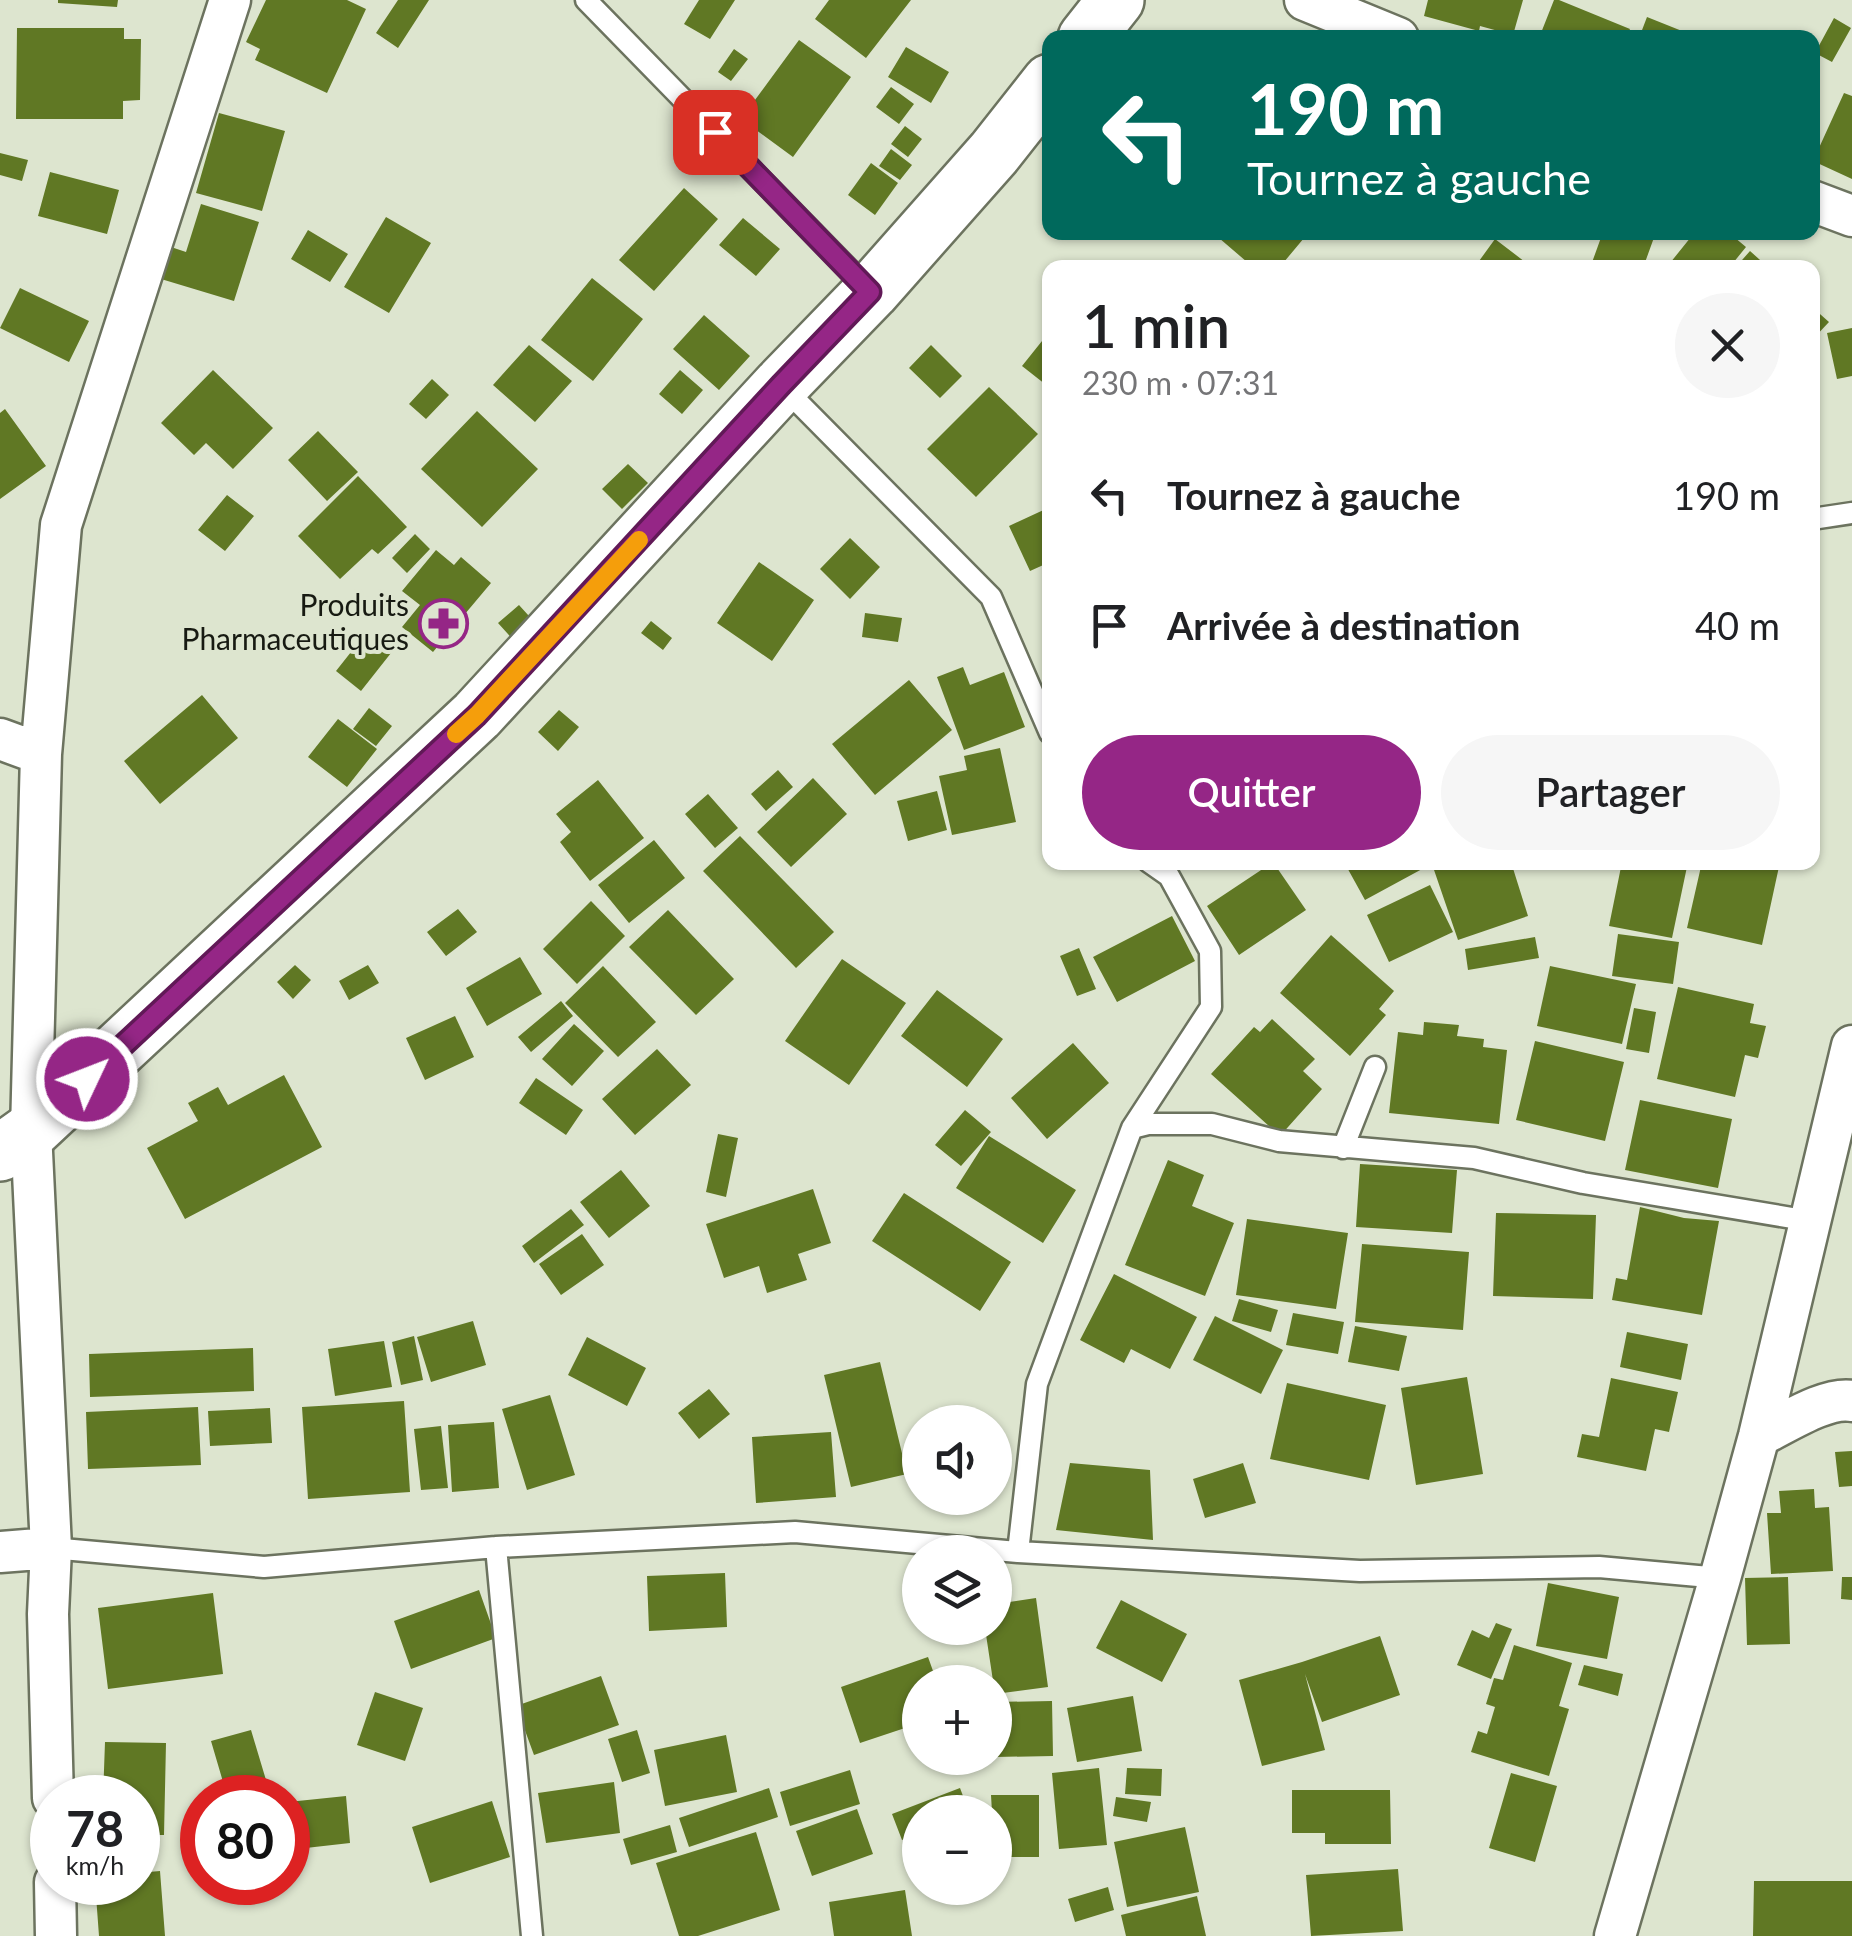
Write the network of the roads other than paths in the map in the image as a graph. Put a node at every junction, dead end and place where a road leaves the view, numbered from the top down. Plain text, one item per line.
1 (230, 0) edge
2 (586, 0) edge
3 (1116, 0) edge
4 (1305, 0) edge
5 (1092, 30) edge
6 (1378, 30) edge
7 (1042, 92) edge
8 (1820, 204) edge
9 (1852, 216) edge
10 (870, 292) junction
11 (781, 385) junction
12 (1852, 513) edge
13 (1820, 518) edge
14 (1042, 714) edge
15 (0, 740) edge
16 (41, 754) junction
17 (1161, 870) edge
18 (1852, 1046) edge
19 (1374, 1066) dead end
20 (1132, 1128) junction
21 (16, 1142) edge
22 (1343, 1148) junction
23 (1810, 1220) junction
24 (1852, 1402) edge
25 (1758, 1436) junction
26 (496, 1547) junction
27 (51, 1548) junction
28 (0, 1552) edge
29 (1018, 1552) junction
30 (1720, 1578) junction
31 (52, 1775) edge
32 (55, 1905) edge
33 (56, 1936) edge
34 (532, 1936) edge
35 (1615, 1936) edge

1 - 16 street
2 - 10 lane
3 - 5 highway
4 - 6 street
7 - 10 highway
8 - 9 street
10 - 11 highway
11 - 14 lane
11 - 21 highway
12 - 13 lane
15 - 16 street
16 - 21 street
17 - 20 lane
18 - 23 street
19 - 22 lane
20 - 22 lane
20 - 29 lane
21 - 27 street
22 - 23 lane
23 - 25 street
24 - 25 street
25 - 30 street
26 - 27 lane
26 - 29 lane
26 - 34 lane
27 - 28 street
27 - 31 street
29 - 30 lane
30 - 35 street
32 - 33 street

